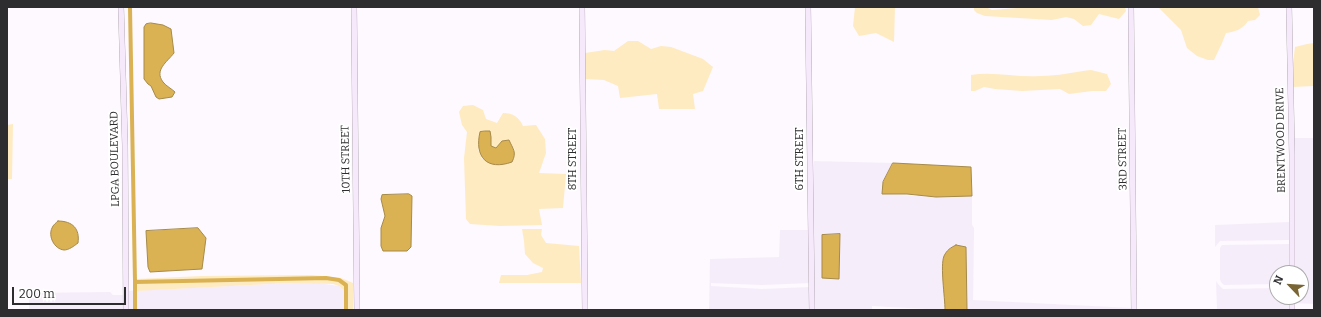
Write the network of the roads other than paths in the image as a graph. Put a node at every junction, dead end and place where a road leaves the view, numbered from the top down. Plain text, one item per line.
1 (121, 7) edge
2 (354, 7) edge
3 (582, 7) edge
4 (808, 7) edge
5 (1131, 7) edge
6 (1289, 7) edge
7 (1292, 265) edge
8 (126, 310) edge
9 (357, 310) edge
10 (585, 310) edge
11 (812, 310) edge
12 (1134, 310) edge

1 - 8 street, LPGA BOULEVARD
2 - 9 street, 10TH STREET
3 - 10 street, 8TH STREET
4 - 11 street, 6TH STREET
5 - 12 street, 3RD STREET
6 - 7 street, BRENTWOOD DRIVE

